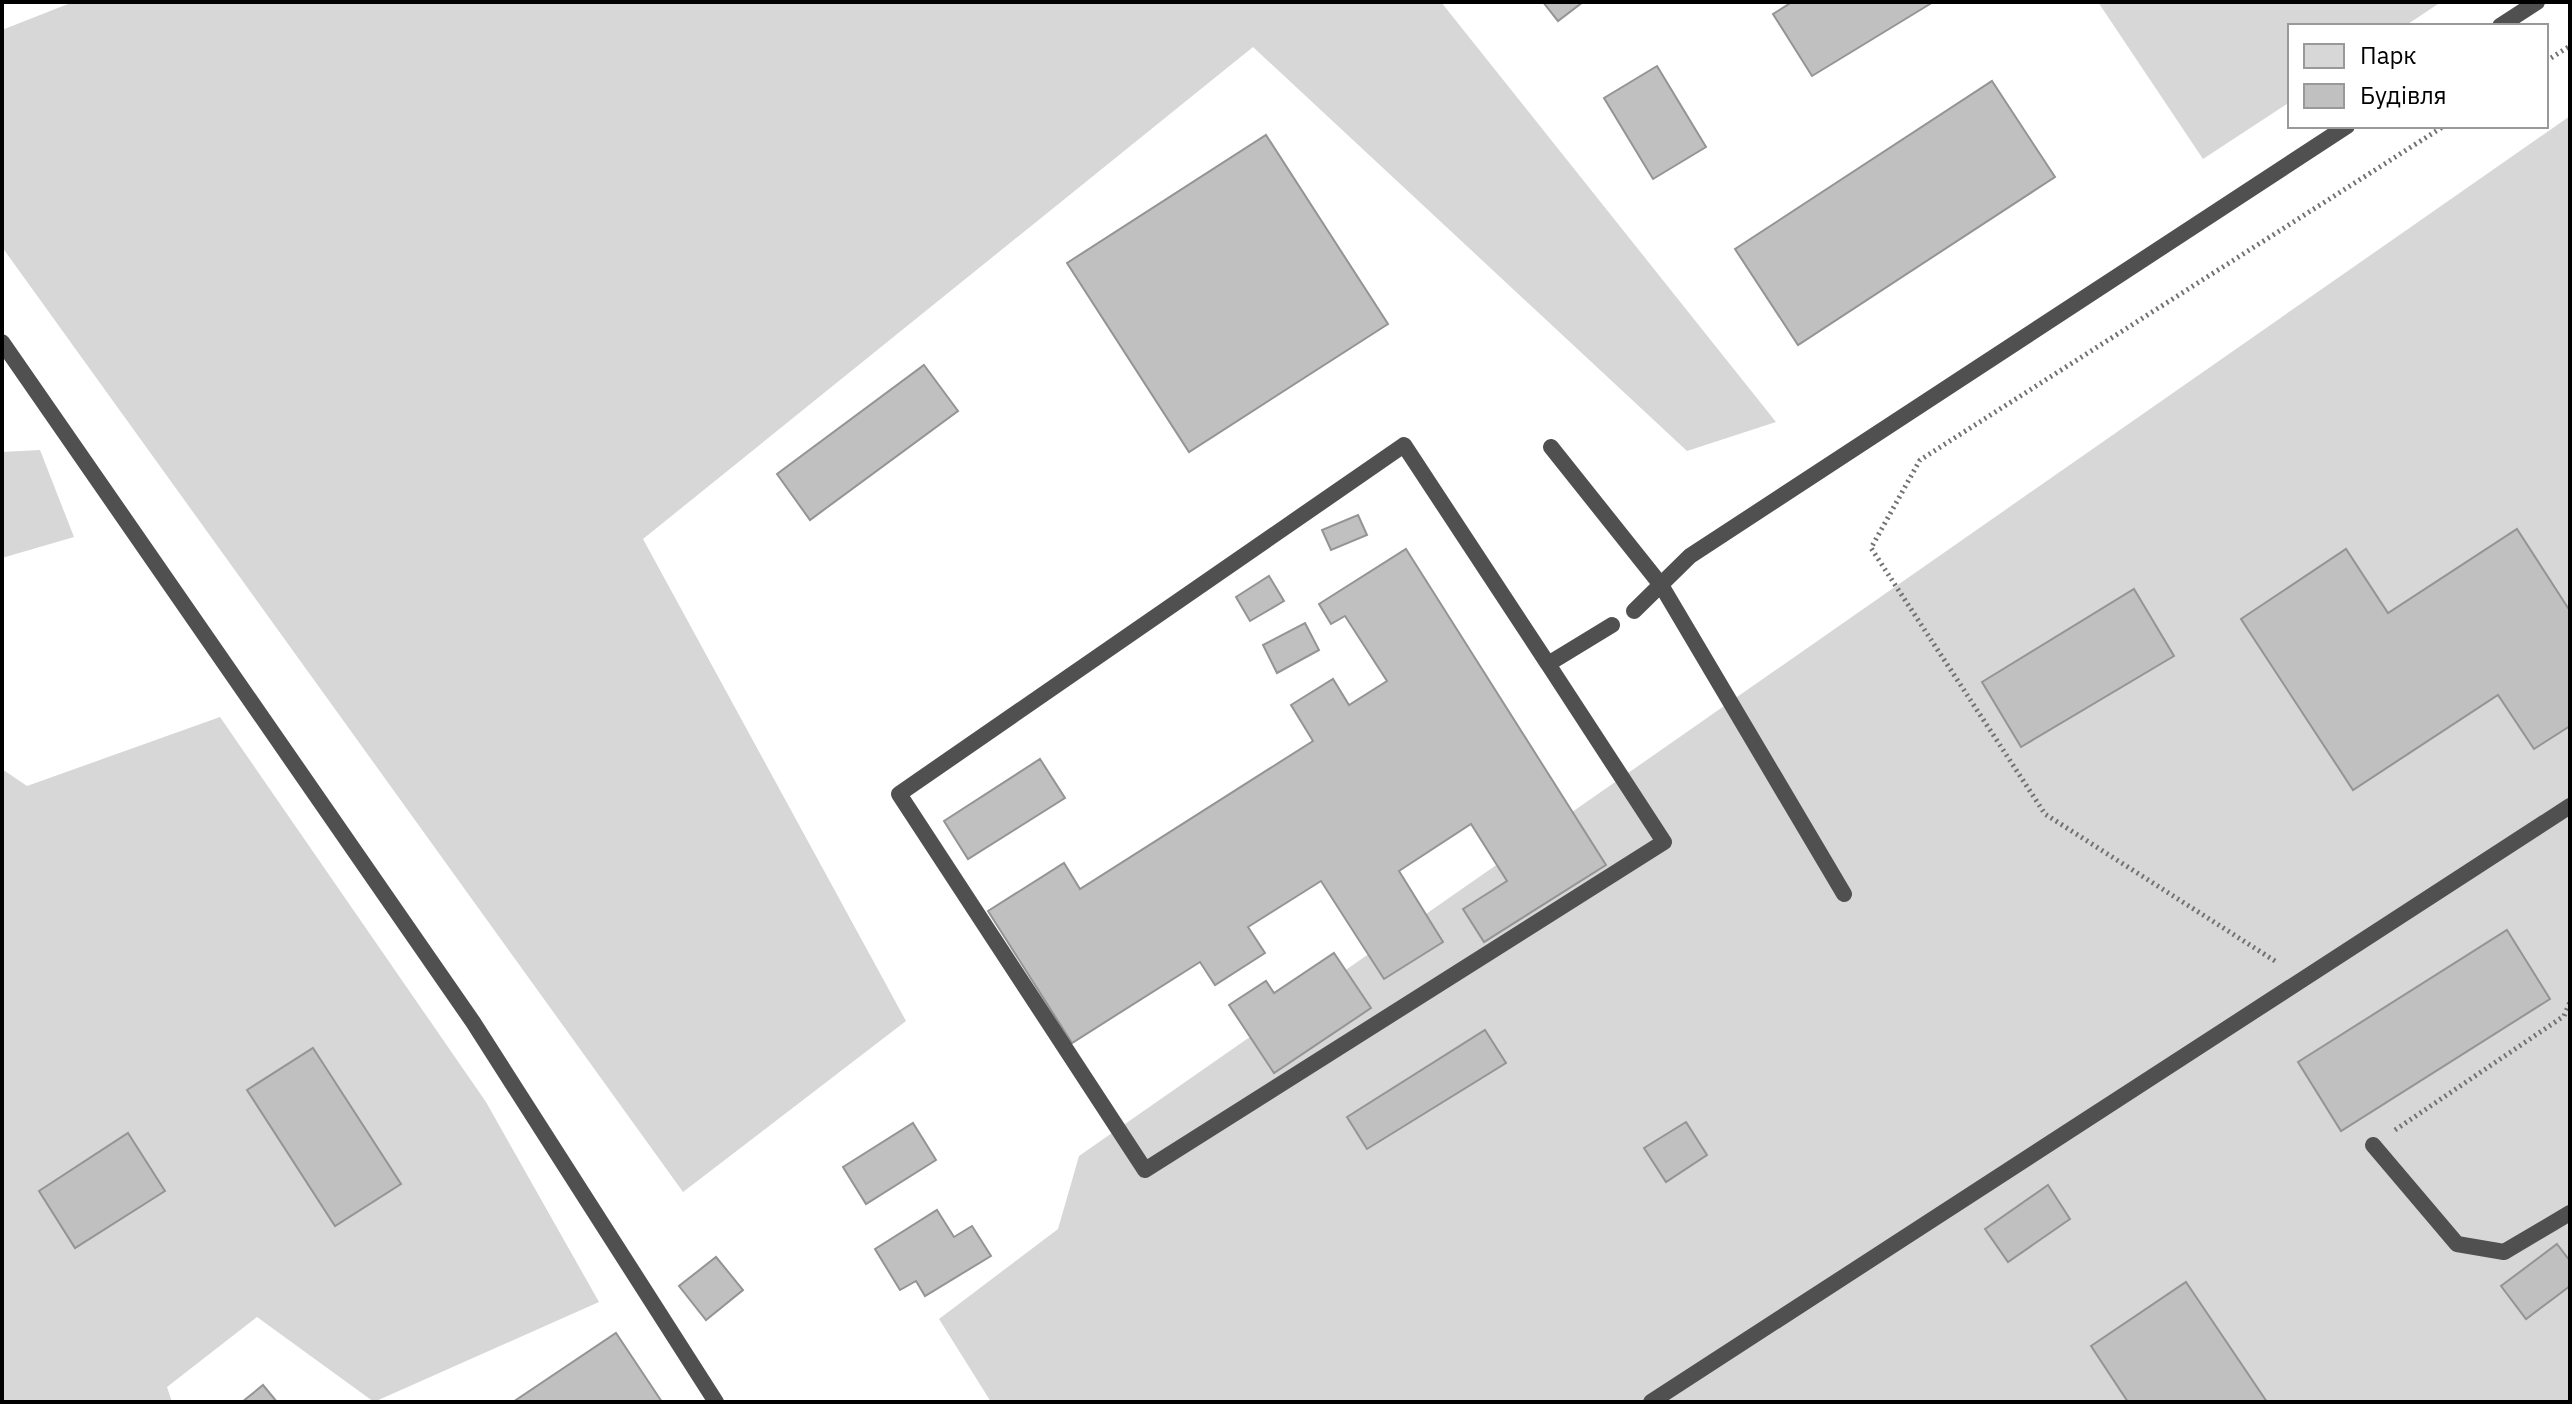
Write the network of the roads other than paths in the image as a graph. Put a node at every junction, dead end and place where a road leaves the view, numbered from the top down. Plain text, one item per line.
1 (2537, 2) edge
2 (2503, 24) edge
3 (2344, 128) edge
4 (2, 342) edge
5 (1551, 447) dead end
6 (1661, 585) junction
7 (1634, 611) dead end
8 (1612, 625) dead end
9 (1548, 664) junction
10 (2570, 806) edge
11 (1844, 894) dead end
12 (2373, 1145) road end
13 (2570, 1213) edge
14 (716, 1402) edge
15 (1651, 1402) edge

1 - 2 lane
3 - 6 lane
4 - 14 lane
5 - 6 lane
6 - 7 lane
6 - 11 lane
8 - 9 lane
9 - 9 lane
10 - 15 lane
12 - 13 lane

